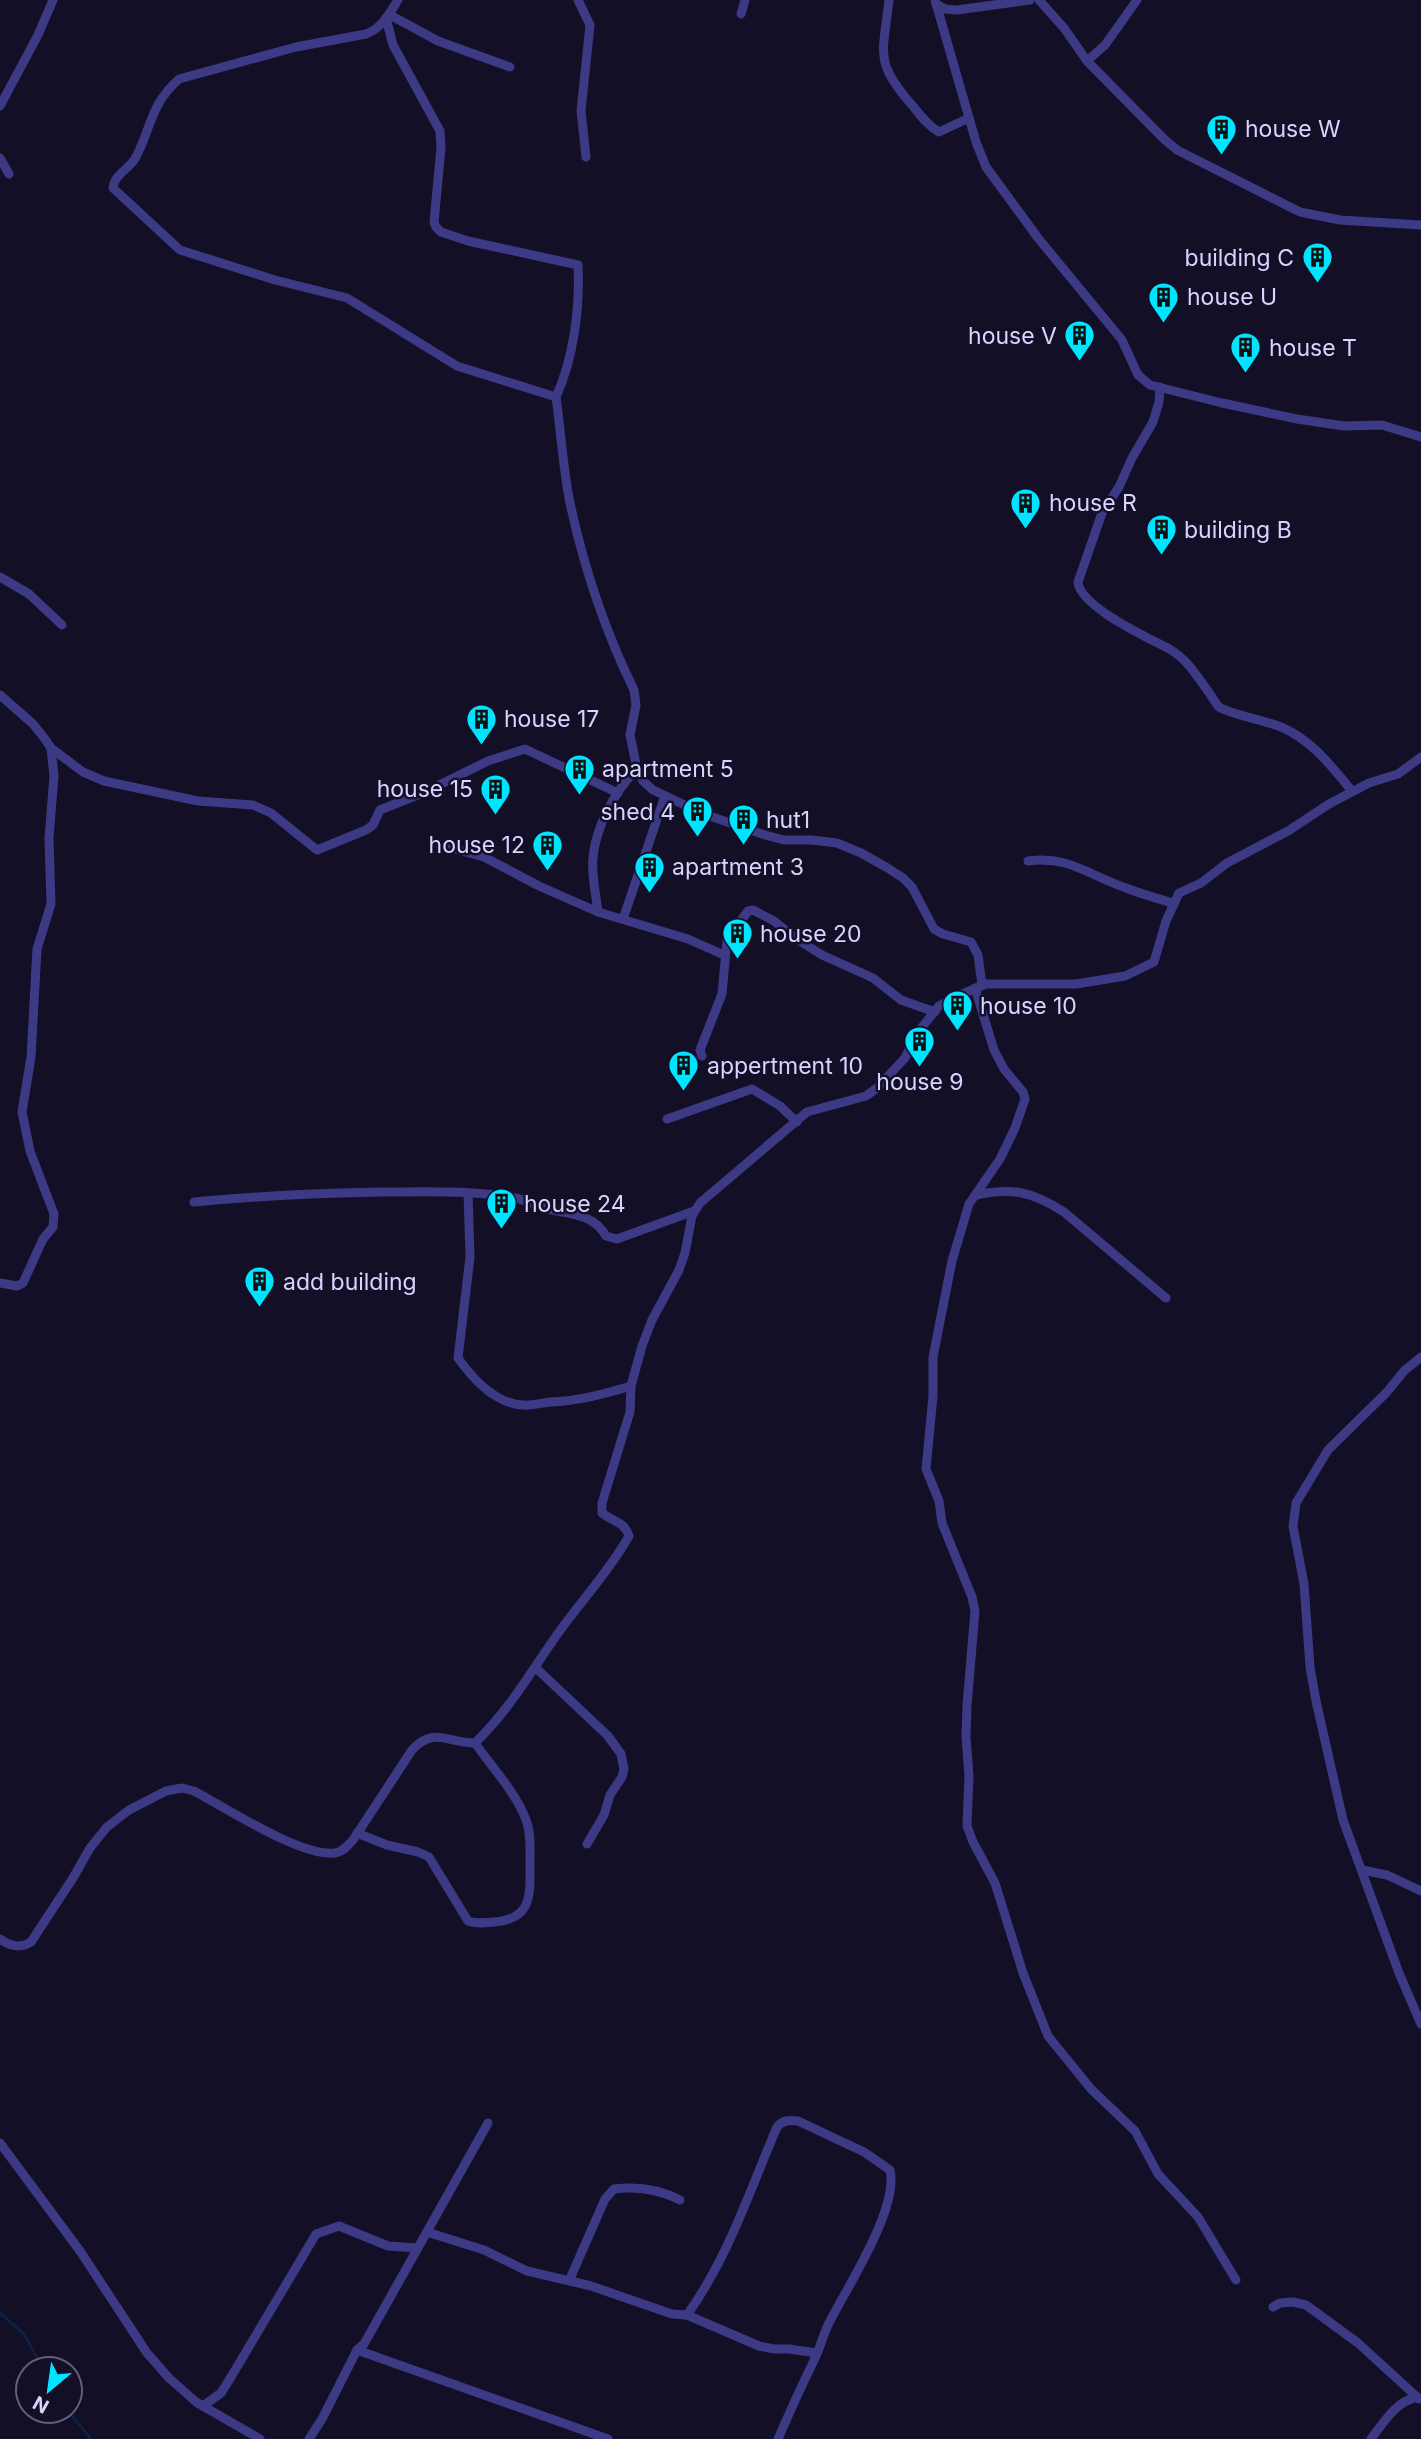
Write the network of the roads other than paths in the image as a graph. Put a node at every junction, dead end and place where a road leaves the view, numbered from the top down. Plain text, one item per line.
1 (53, 0) edge
2 (398, 0) edge
3 (578, 0) edge
4 (745, 0) edge
5 (889, 0) edge
6 (1030, 0) edge
7 (1039, 0) edge
8 (1137, 0) edge
9 (935, 2) edge
10 (741, 14) dead end
11 (388, 16) junction
12 (1087, 61) junction
13 (510, 67) dead end
14 (0, 106) edge
15 (969, 118) junction
16 (586, 157) dead end
17 (0, 158) edge
18 (9, 174) dead end
19 (1421, 225) edge
20 (1160, 387) junction
21 (556, 397) junction
22 (1421, 437) edge
23 (0, 578) edge
24 (62, 625) dead end
25 (0, 695) edge
26 (51, 748) junction
27 (1421, 757) edge
28 (636, 769) junction
29 (1352, 791) junction
30 (618, 793) junction
31 (665, 796) junction
32 (444, 846) dead end
33 (1028, 861) dead end
34 (1172, 903) junction
35 (598, 912) junction
36 (623, 919) junction
37 (724, 955) junction
38 (979, 987) junction
39 (935, 1012) junction
40 (702, 1056) dead end
41 (667, 1119) dead end
42 (797, 1122) junction
43 (468, 1193) junction
44 (976, 1195) junction
45 (194, 1202) dead end
46 (694, 1211) junction
47 (0, 1283) edge
48 (1166, 1298) dead end
49 (1421, 1357) edge
50 (631, 1386) junction
51 (537, 1668) junction
52 (475, 1743) junction
53 (358, 1833) junction
54 (587, 1844) dead end
55 (1363, 1870) junction
56 (1421, 1891) edge
57 (0, 1939) edge
58 (1421, 2024) edge
59 (488, 2123) dead end
60 (0, 2143) edge
61 (680, 2200) dead end
62 (427, 2232) junction
63 (418, 2248) junction
64 (1236, 2280) dead end
65 (569, 2281) junction
66 (1273, 2307) dead end
67 (687, 2315) junction
68 (357, 2350) junction
69 (803, 2353) junction
70 (817, 2353) junction
71 (810, 2367) junction
72 (1419, 2398) edge
73 (203, 2406) junction
74 (260, 2439) edge
75 (309, 2439) edge
76 (608, 2439) edge
77 (779, 2439) edge
78 (1371, 2439) edge

1 - 14 street
2 - 11 street
3 - 16 street
4 - 10 street
5 - 15 street
6 - 9 street
7 - 12 street
8 - 12 street
9 - 15 street
11 - 13 street
11 - 21 street
11 - 21 street
12 - 19 street
15 - 20 street
17 - 18 street
20 - 22 street
20 - 29 street
21 - 28 street
23 - 24 street
25 - 26 street
26 - 30 street
26 - 47 street
27 - 29 street
28 - 30 street
28 - 31 street
29 - 34 street
30 - 35 street
31 - 36 street
31 - 38 street
32 - 35 street
33 - 34 street
34 - 38 street
35 - 36 street
36 - 37 street
37 - 39 street
37 - 40 street
38 - 39 street
38 - 44 street
39 - 42 street
41 - 42 street
42 - 46 street
43 - 45 street
43 - 46 street
43 - 50 street
44 - 48 street
44 - 64 street
46 - 50 street
49 - 55 street
50 - 51 street
51 - 52 street
51 - 54 street
52 - 53 street
52 - 53 street
53 - 57 street
55 - 56 street
55 - 58 street
59 - 62 street
60 - 73 street
61 - 65 street
62 - 63 street
62 - 65 street
63 - 68 street
63 - 73 street
65 - 67 street
66 - 72 street
67 - 69 street
67 - 70 street
68 - 75 street
68 - 76 street
69 - 70 street
69 - 71 street
70 - 71 street
71 - 77 street
72 - 78 street
73 - 74 street

